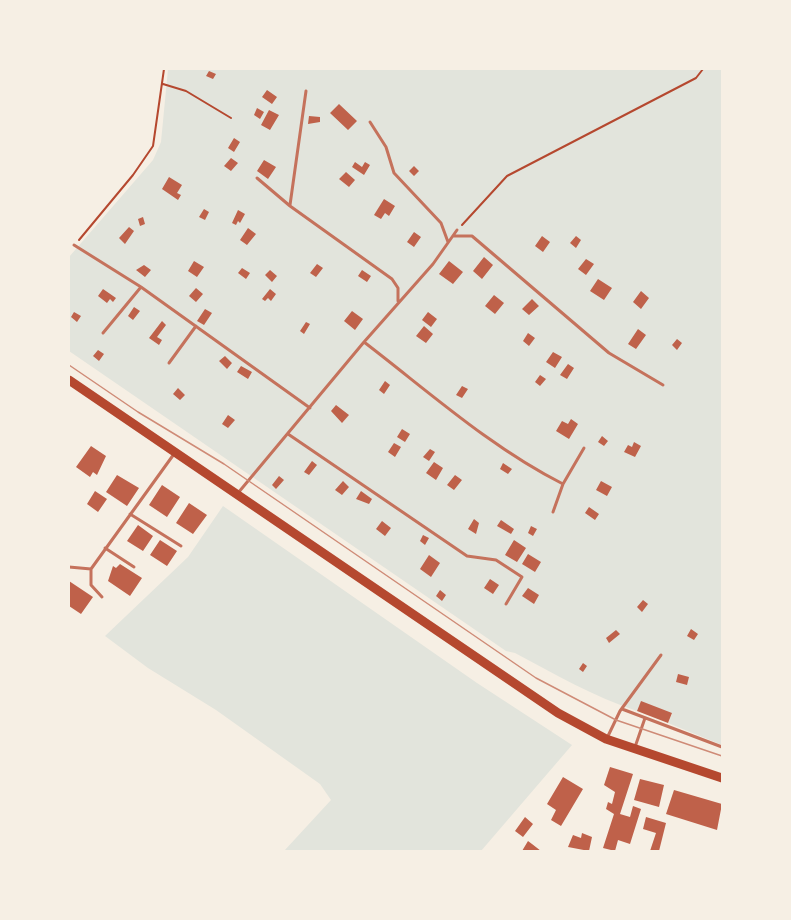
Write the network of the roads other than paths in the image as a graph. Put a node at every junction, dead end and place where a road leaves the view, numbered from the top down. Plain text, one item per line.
1 (306, 91) dead end
2 (370, 122) dead end
3 (257, 178) dead end
4 (290, 206) junction
5 (458, 230) road end
6 (453, 236) junction
7 (448, 242) junction
8 (74, 246) road end
9 (141, 287) junction
10 (398, 303) junction
11 (196, 326) junction
12 (104, 333) dead end
13 (364, 342) junction
14 (169, 363) dead end
15 (69, 380) edge
16 (663, 385) dead end
17 (310, 408) junction
18 (288, 434) junction
19 (584, 448) dead end
20 (175, 453) junction
21 (562, 484) junction
22 (237, 494) junction
23 (553, 512) dead end
24 (130, 514) junction
25 (181, 546) dead end
26 (105, 548) junction
27 (69, 567) edge
28 (134, 567) dead end
29 (91, 569) junction
30 (102, 597) dead end
31 (506, 604) dead end
32 (661, 655) dead end
33 (622, 709) junction
34 (645, 718) junction
35 (606, 739) junction
36 (722, 747) edge
37 (634, 748) junction
38 (722, 778) edge

1 - 4 lane
2 - 7 lane
3 - 4 lane
4 - 10 lane
5 - 6 lane
6 - 7 lane
6 - 16 lane
7 - 10 lane
8 - 9 lane
9 - 11 lane
9 - 12 lane
10 - 13 lane
11 - 14 lane
11 - 17 lane
13 - 17 lane
13 - 21 lane
15 - 20 main road
17 - 18 lane
18 - 22 lane
18 - 31 lane
19 - 21 lane
20 - 22 main road
20 - 24 lane
21 - 23 lane
22 - 35 main road
24 - 25 lane
24 - 26 lane
26 - 28 lane
26 - 29 lane
27 - 29 lane
29 - 30 lane
32 - 33 lane
33 - 34 lane
33 - 35 lane
34 - 36 lane
34 - 37 lane
35 - 37 main road
37 - 38 main road

